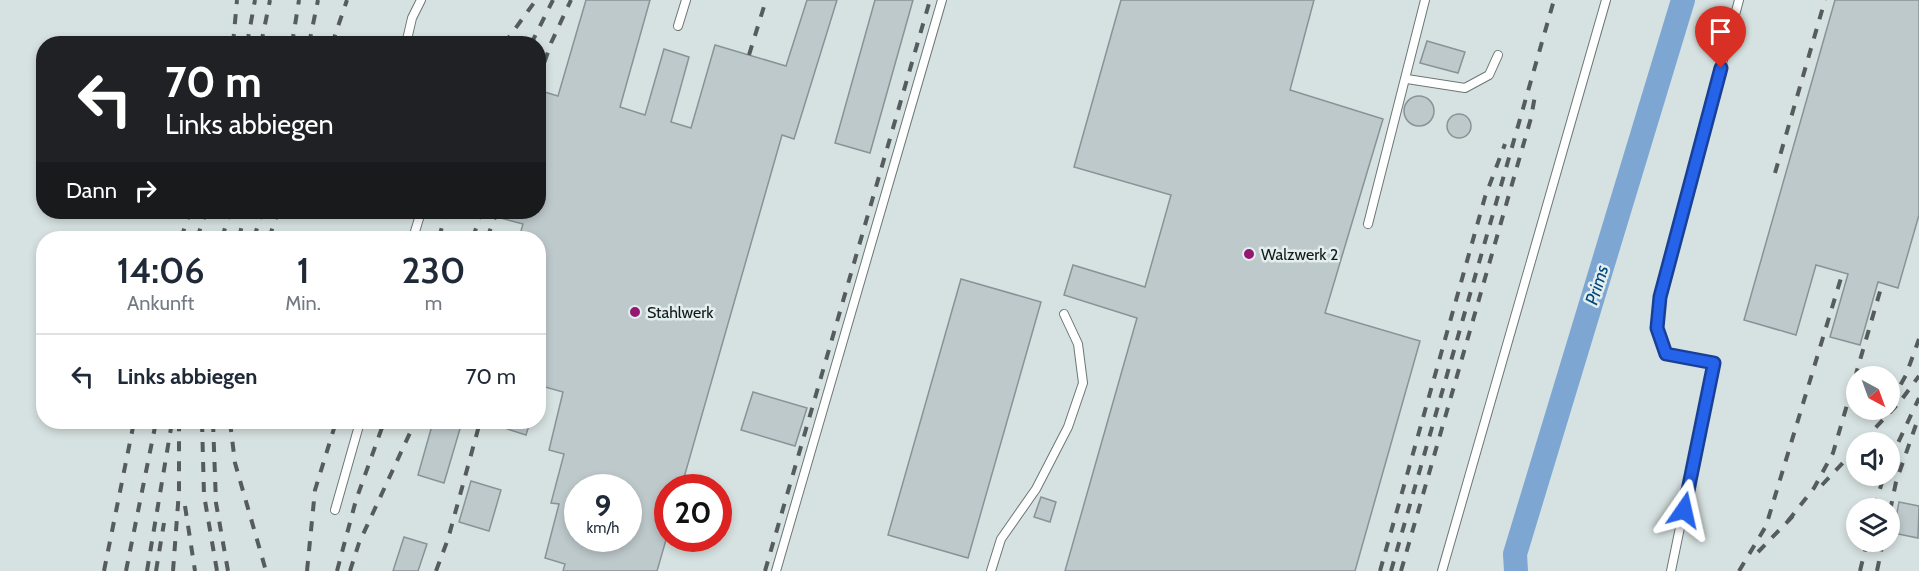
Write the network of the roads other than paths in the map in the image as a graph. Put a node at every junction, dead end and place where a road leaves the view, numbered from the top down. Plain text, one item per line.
1 (421, 0) edge
2 (686, 0) edge
3 (942, 0) edge
4 (1425, 0) edge
5 (1606, 0) edge
6 (1740, 0) edge
7 (678, 26) dead end
8 (408, 36) edge
9 (1498, 54) dead end
10 (1407, 79) junction
11 (1368, 224) dead end
12 (1064, 314) dead end
13 (358, 429) edge
14 (335, 510) dead end
15 (776, 571) edge
16 (991, 571) edge
17 (1442, 571) edge
18 (1671, 571) edge

1 - 8 lane
2 - 7 lane
3 - 15 lane
4 - 10 lane
5 - 17 lane
6 - 18 lane
9 - 10 lane
10 - 11 lane
12 - 16 lane
13 - 14 lane

